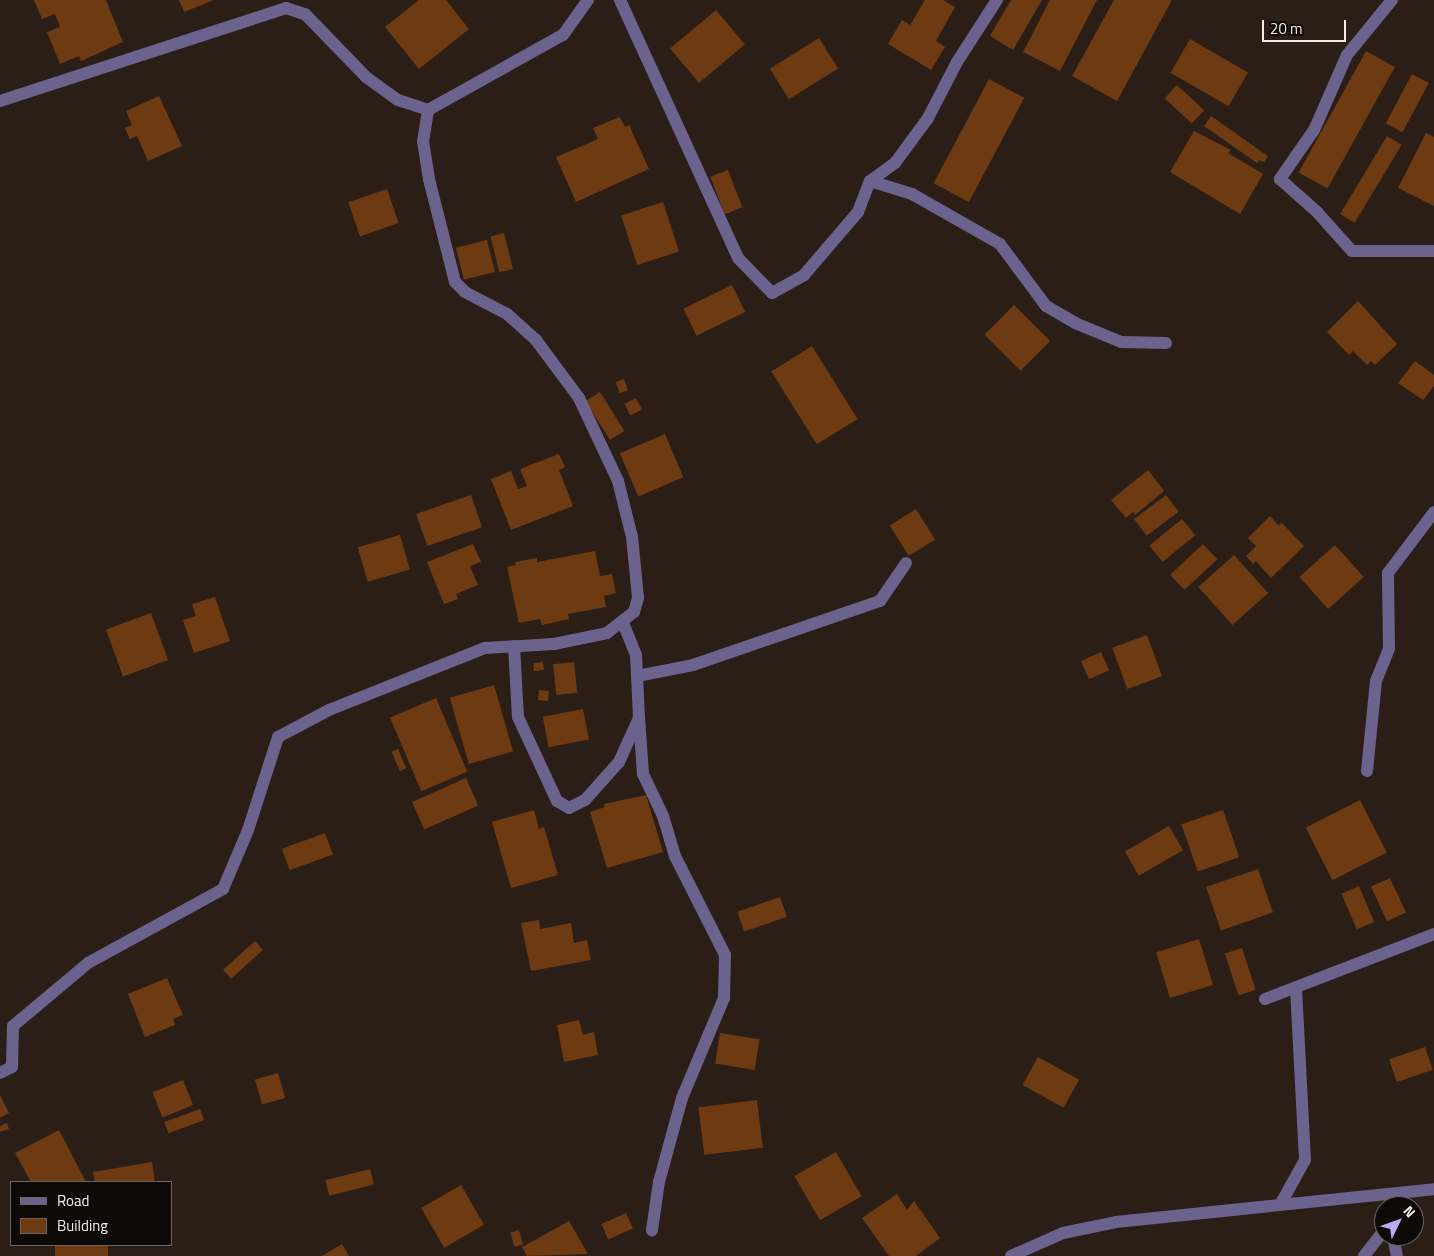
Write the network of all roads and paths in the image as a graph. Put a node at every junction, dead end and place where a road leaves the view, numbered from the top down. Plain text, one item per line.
1 (588, 0) edge
2 (620, 0) edge
3 (997, 0) edge
4 (1392, 0) edge
5 (0, 101) edge
6 (428, 110) junction
7 (870, 181) junction
8 (1434, 252) edge
9 (1166, 343) dead end
10 (1434, 512) edge
11 (906, 563) dead end
12 (623, 623) junction
13 (514, 646) junction
14 (637, 676) junction
15 (640, 718) junction
16 (1367, 771) dead end
17 (1434, 934) edge
18 (1296, 987) junction
19 (1265, 999) dead end
20 (0, 1073) edge
21 (1434, 1189) edge
22 (1407, 1196) edge
23 (1374, 1201) edge
24 (1280, 1205) junction
25 (652, 1230) dead end
26 (1374, 1243) edge
27 (1011, 1256) edge
28 (1364, 1256) edge

1 - 6 street
2 - 7 street
3 - 7 street
4 - 8 street
5 - 6 street
6 - 12 street
7 - 9 street
10 - 16 street
11 - 14 street
12 - 13 street
12 - 14 street
13 - 15 street
13 - 20 street
14 - 15 street
15 - 25 street
17 - 18 street
18 - 19 street
18 - 24 street
21 - 22 street
23 - 24 street
24 - 27 street
26 - 28 street

